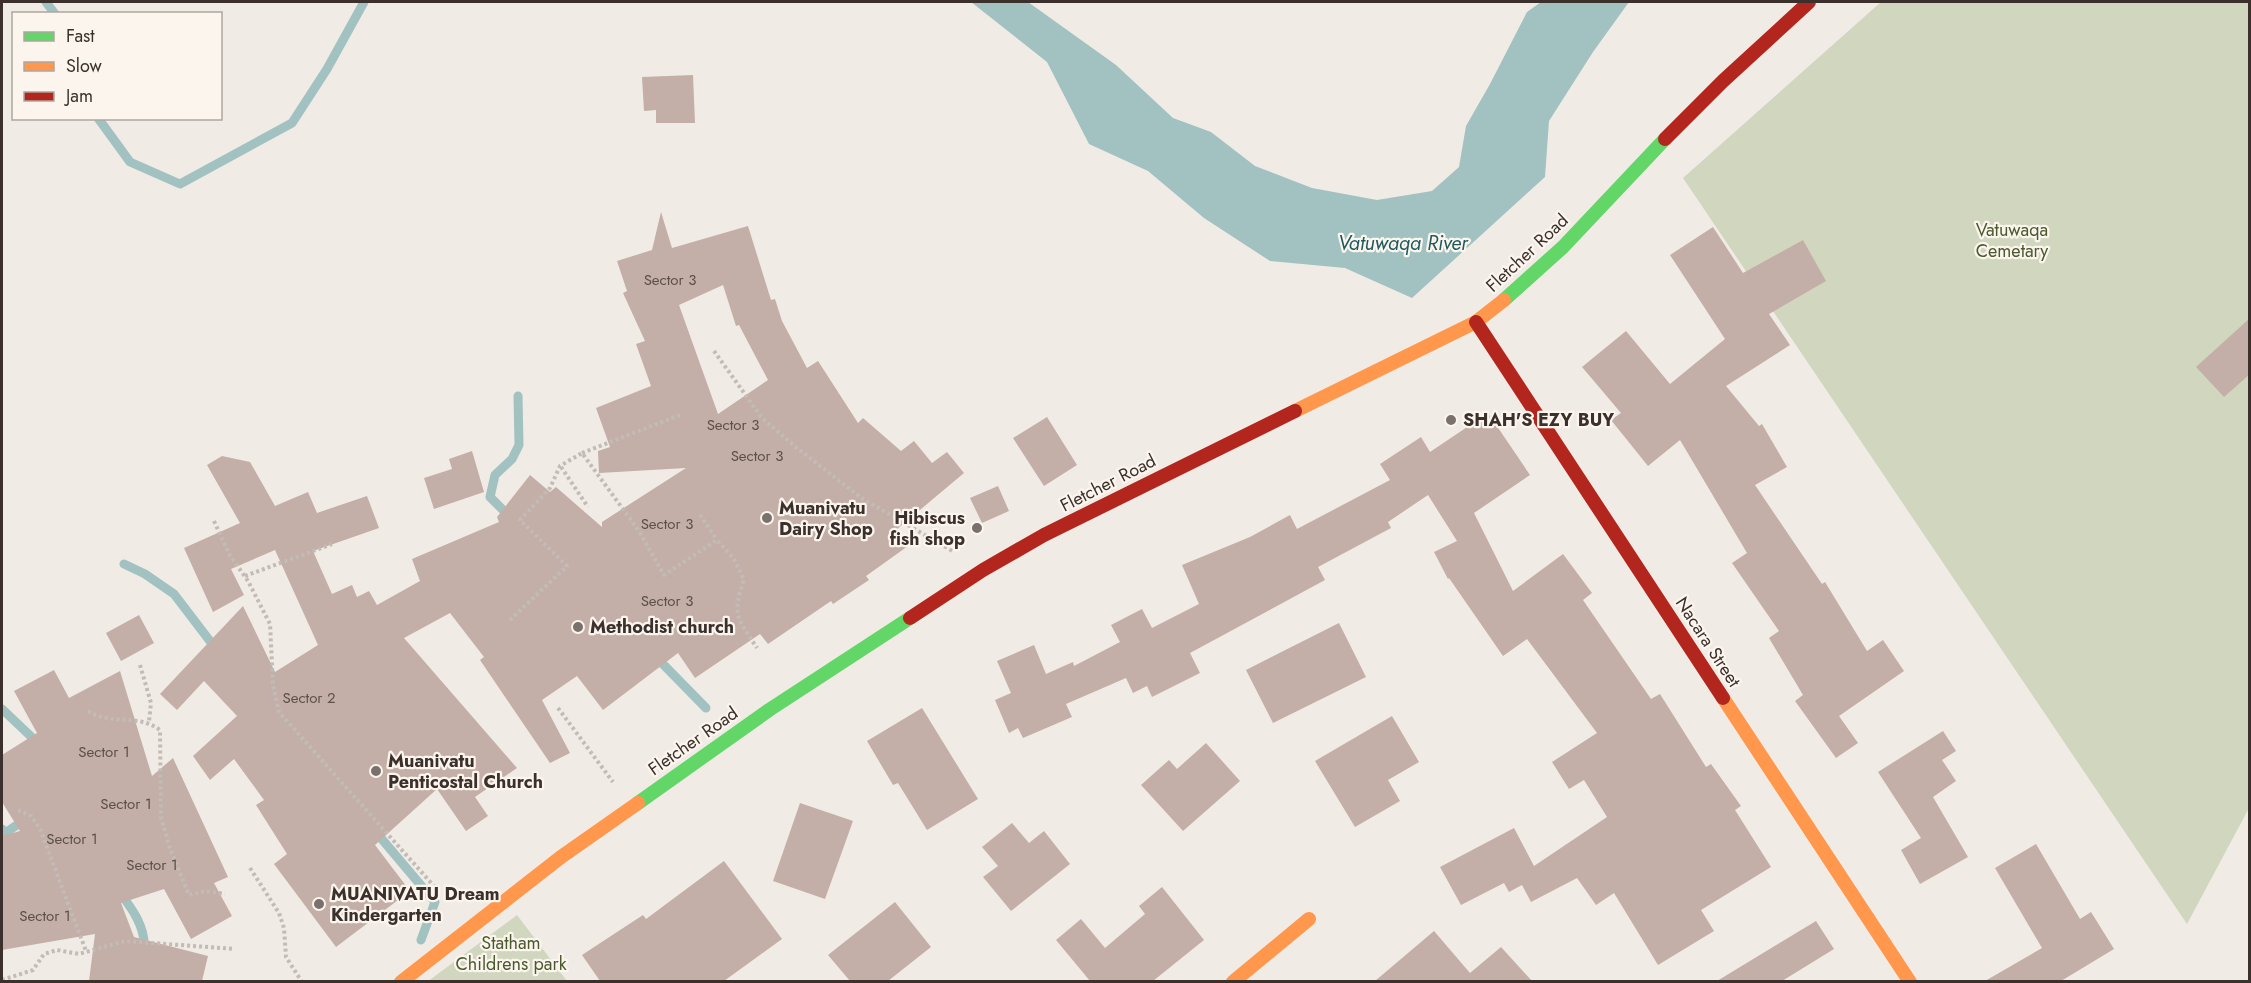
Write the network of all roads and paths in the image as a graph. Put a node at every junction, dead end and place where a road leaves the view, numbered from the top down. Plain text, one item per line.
1 (1809, 2) edge
2 (1476, 322) junction
3 (714, 351) dead end
4 (680, 414) dead end
5 (582, 453) junction
6 (560, 466) junction
7 (588, 507) dead end
8 (700, 515) dead end
9 (214, 521) dead end
10 (717, 540) junction
11 (332, 544) dead end
12 (983, 570) junction
13 (244, 576) junction
14 (510, 620) dead end
15 (757, 648) dead end
16 (140, 665) dead end
17 (558, 708) dead end
18 (88, 711) dead end
19 (149, 722) junction
20 (631, 807) junction
21 (18, 810) dead end
22 (250, 868) dead end
23 (225, 894) dead end
24 (441, 894) dead end
25 (1309, 919) dead end
26 (235, 948) dead end
27 (86, 951) junction
28 (2, 980) edge
29 (302, 981) edge
30 (401, 981) edge
31 (1233, 981) edge
32 (1910, 981) edge

1 - 2 main road, Fletcher Road
2 - 12 main road, Fletcher Road
2 - 32 main road, Nacara Street
3 - 12 path
4 - 5 path
5 - 6 path
5 - 10 path
6 - 7 path
6 - 14 path
8 - 10 path
9 - 13 path
10 - 15 path
11 - 13 path
12 - 20 main road, Fletcher Road
13 - 24 path
16 - 19 path
17 - 20 path
18 - 19 path
19 - 23 path
20 - 30 main road, Fletcher Road
21 - 27 path
22 - 29 path
25 - 31 main road
26 - 27 path
27 - 28 path

